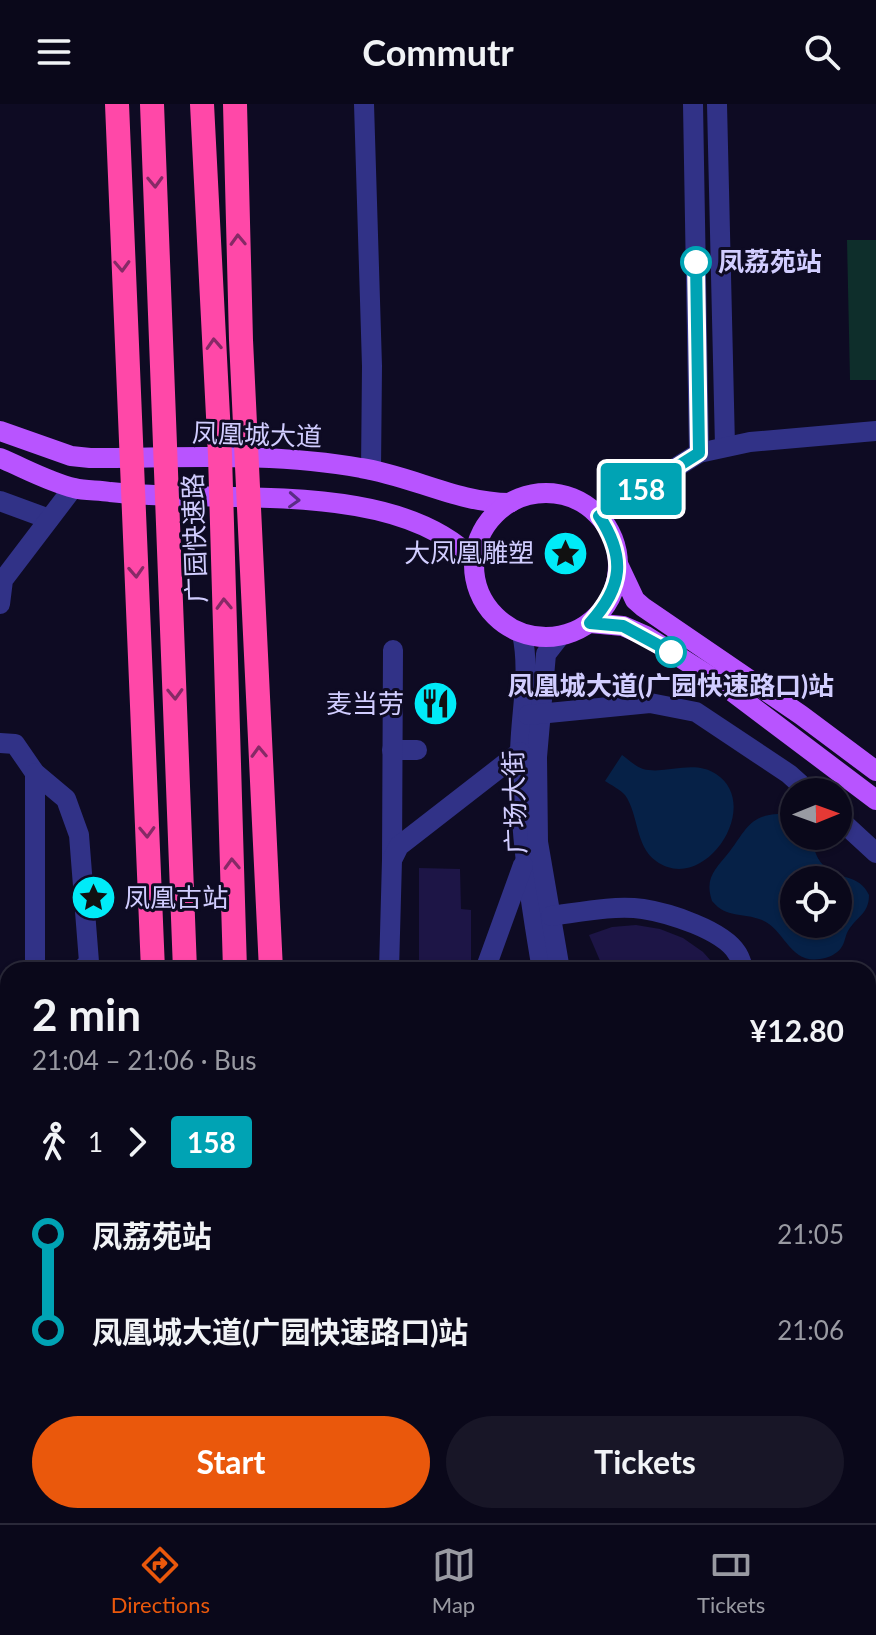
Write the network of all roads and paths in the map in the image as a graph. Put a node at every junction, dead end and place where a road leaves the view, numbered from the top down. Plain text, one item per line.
1 (117, 104) edge
2 (152, 104) edge
3 (202, 104) edge
4 (235, 104) edge
5 (364, 104) edge
6 (693, 104) edge
7 (717, 104) edge
8 (0, 431) edge
9 (876, 431) edge
10 (725, 446) junction
11 (699, 453) junction
12 (0, 458) edge
13 (129, 458) junction
14 (248, 458) junction
15 (371, 470) junction
16 (73, 488) junction
17 (132, 494) junction
18 (251, 499) junction
19 (0, 501) edge
20 (510, 503) junction
21 (599, 516) junction
22 (49, 519) junction
23 (474, 560) junction
24 (618, 564) junction
25 (0, 604) edge
26 (590, 623) junction
27 (522, 634) junction
28 (560, 636) junction
29 (393, 650) dead end
30 (532, 715) junction
31 (0, 743) edge
32 (392, 750) junction
33 (417, 750) dead end
34 (520, 752) junction
35 (876, 771) edge
36 (35, 773) junction
37 (793, 778) edge
38 (876, 800) edge
39 (852, 831) edge
40 (876, 853) edge
41 (392, 860) junction
42 (525, 861) junction
43 (551, 916) junction
44 (35, 962) edge
45 (89, 962) edge
46 (153, 962) edge
47 (185, 962) edge
48 (235, 962) edge
49 (271, 962) edge
50 (388, 962) edge
51 (488, 962) edge
52 (541, 962) edge
53 (559, 962) edge
54 (741, 962) edge

1 -> 13 highway
2 -> 47 highway, 广园快速路
48 -> 3 highway, 广园快速路
14 -> 4 highway
5 - 15 street
6 - 11 street
7 - 10 street
8 - 13 main road, 凤凰城大道
9 - 10 street
10 - 11 street
11 - 21 street
12 - 16 main road
13 - 14 main road, 凤凰城大道
13 - 17 highway
14 - 15 main road, 凤凰城大道
14 - 18 highway
15 - 20 main road, 凤凰城大道
16 - 17 main road
16 - 22 street
17 - 18 main road
17 -> 46 highway
18 -> 23 main road
49 -> 18 highway
19 - 22 street
20 - 21 main road
20 - 23 main road
21 - 24 main road
22 - 25 street
23 - 27 main road
24 - 26 main road
24 - 35 main road
26 - 28 main road
26 - 38 main road
27 - 28 main road
27 - 30 street
28 - 30 street, 广场大街
29 - 32 street
30 - 34 street, 广场大街
30 - 37 street
30 - 43 street, 广场大街
31 - 36 street
32 - 33 street
32 - 41 street
34 - 41 street
34 - 42 street, 广场大街
36 - 44 street
36 - 45 street
39 - 40 street
41 - 50 street
42 - 51 street
42 - 52 street, 广场大街
43 - 53 street, 广场大街
43 - 54 street

